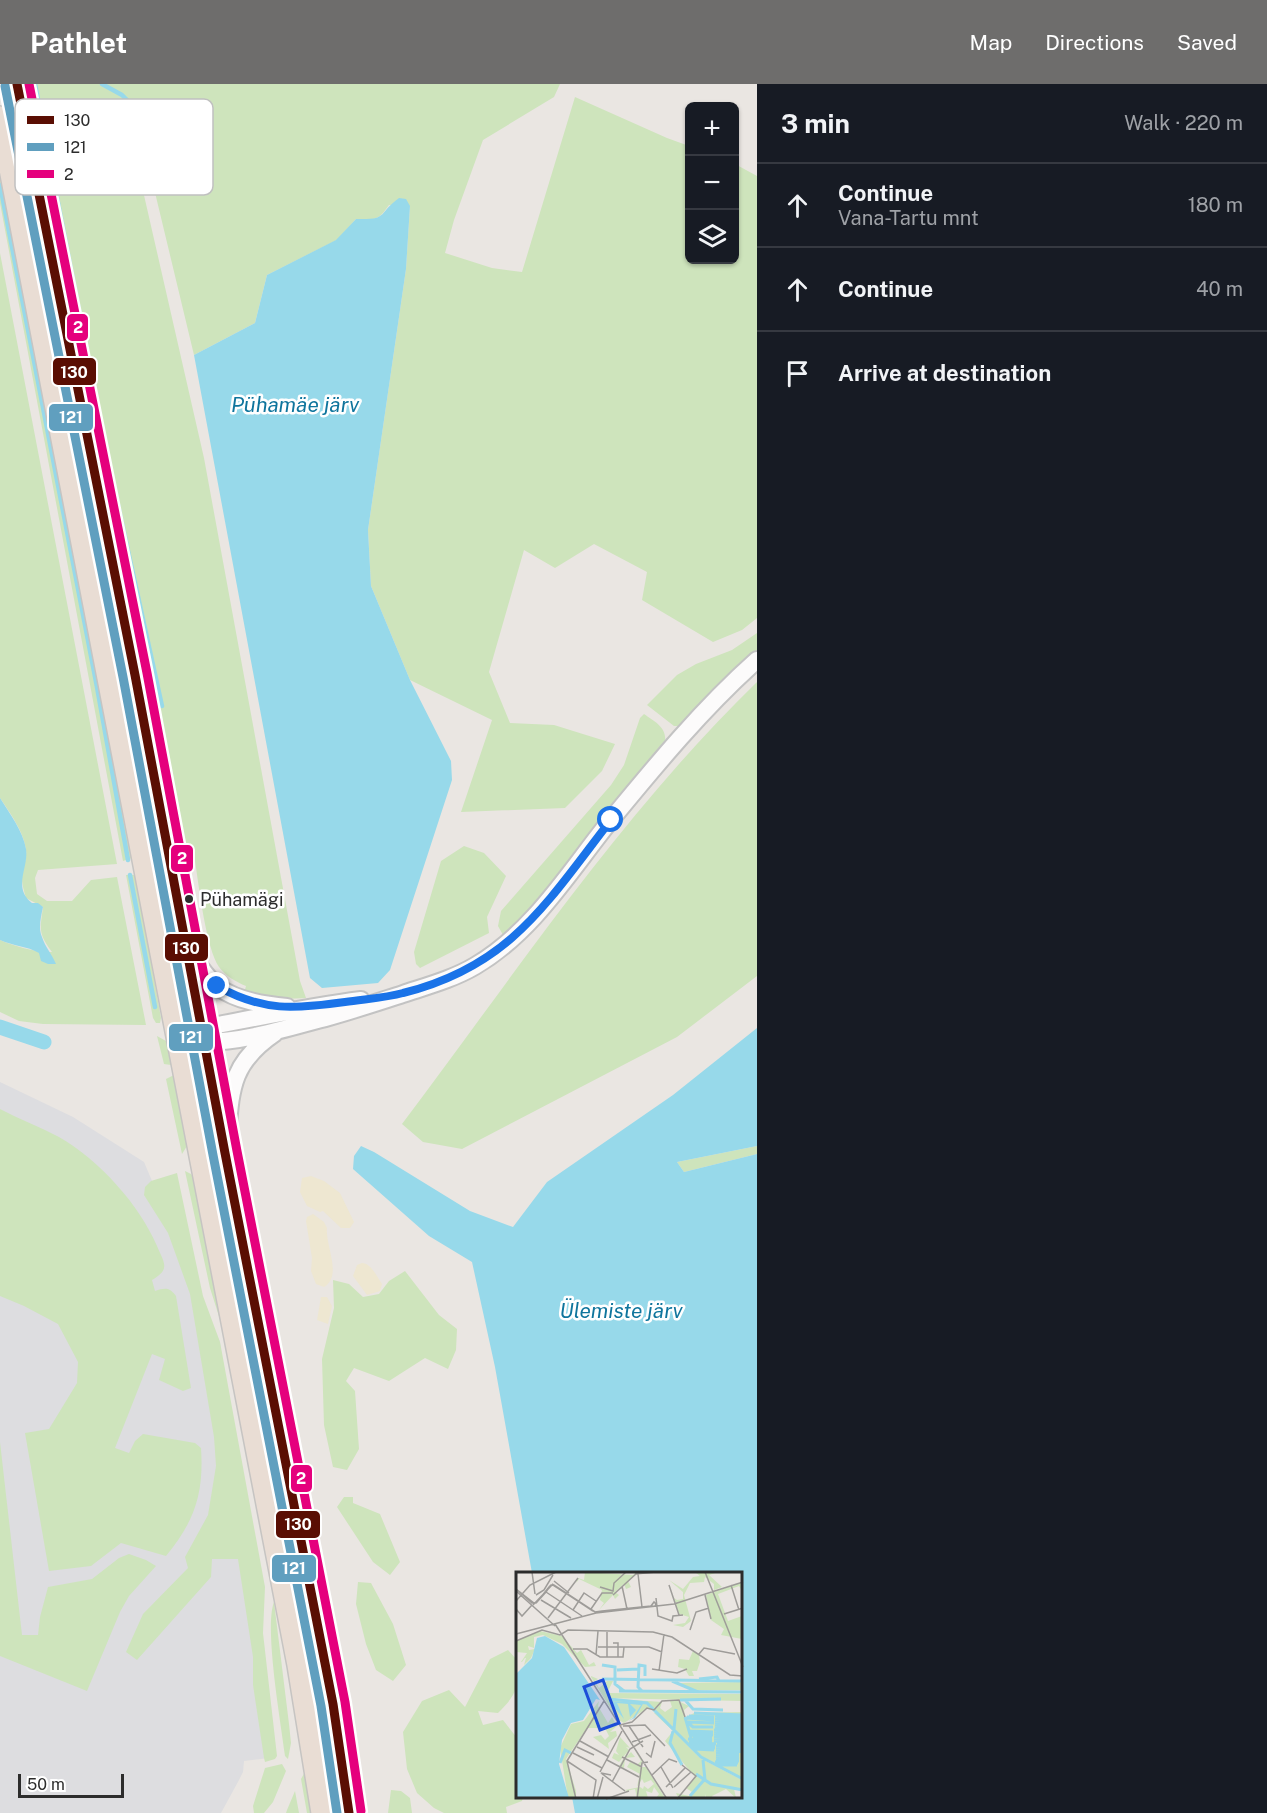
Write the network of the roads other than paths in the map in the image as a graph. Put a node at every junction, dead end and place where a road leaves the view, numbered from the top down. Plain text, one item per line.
1 (17, 84) edge
2 (20, 99) edge
3 (0, 117) edge
4 (39, 195) edge
5 (757, 660) edge
6 (187, 949) junction
7 (402, 994) junction
8 (297, 1008) junction
9 (282, 1029) junction
10 (203, 1035) junction
11 (177, 1039) junction
12 (225, 1153) junction
13 (322, 1813) edge
14 (349, 1813) edge

1 - 2 highway
3 - 11 highway
4 - 6 highway
5 - 7 street
6 - 8 street
6 - 10 highway
7 - 8 street
7 - 9 street
8 - 10 street
9 - 10 street
9 - 12 street
10 - 11 street
10 - 12 highway
11 - 13 highway
12 - 14 highway

